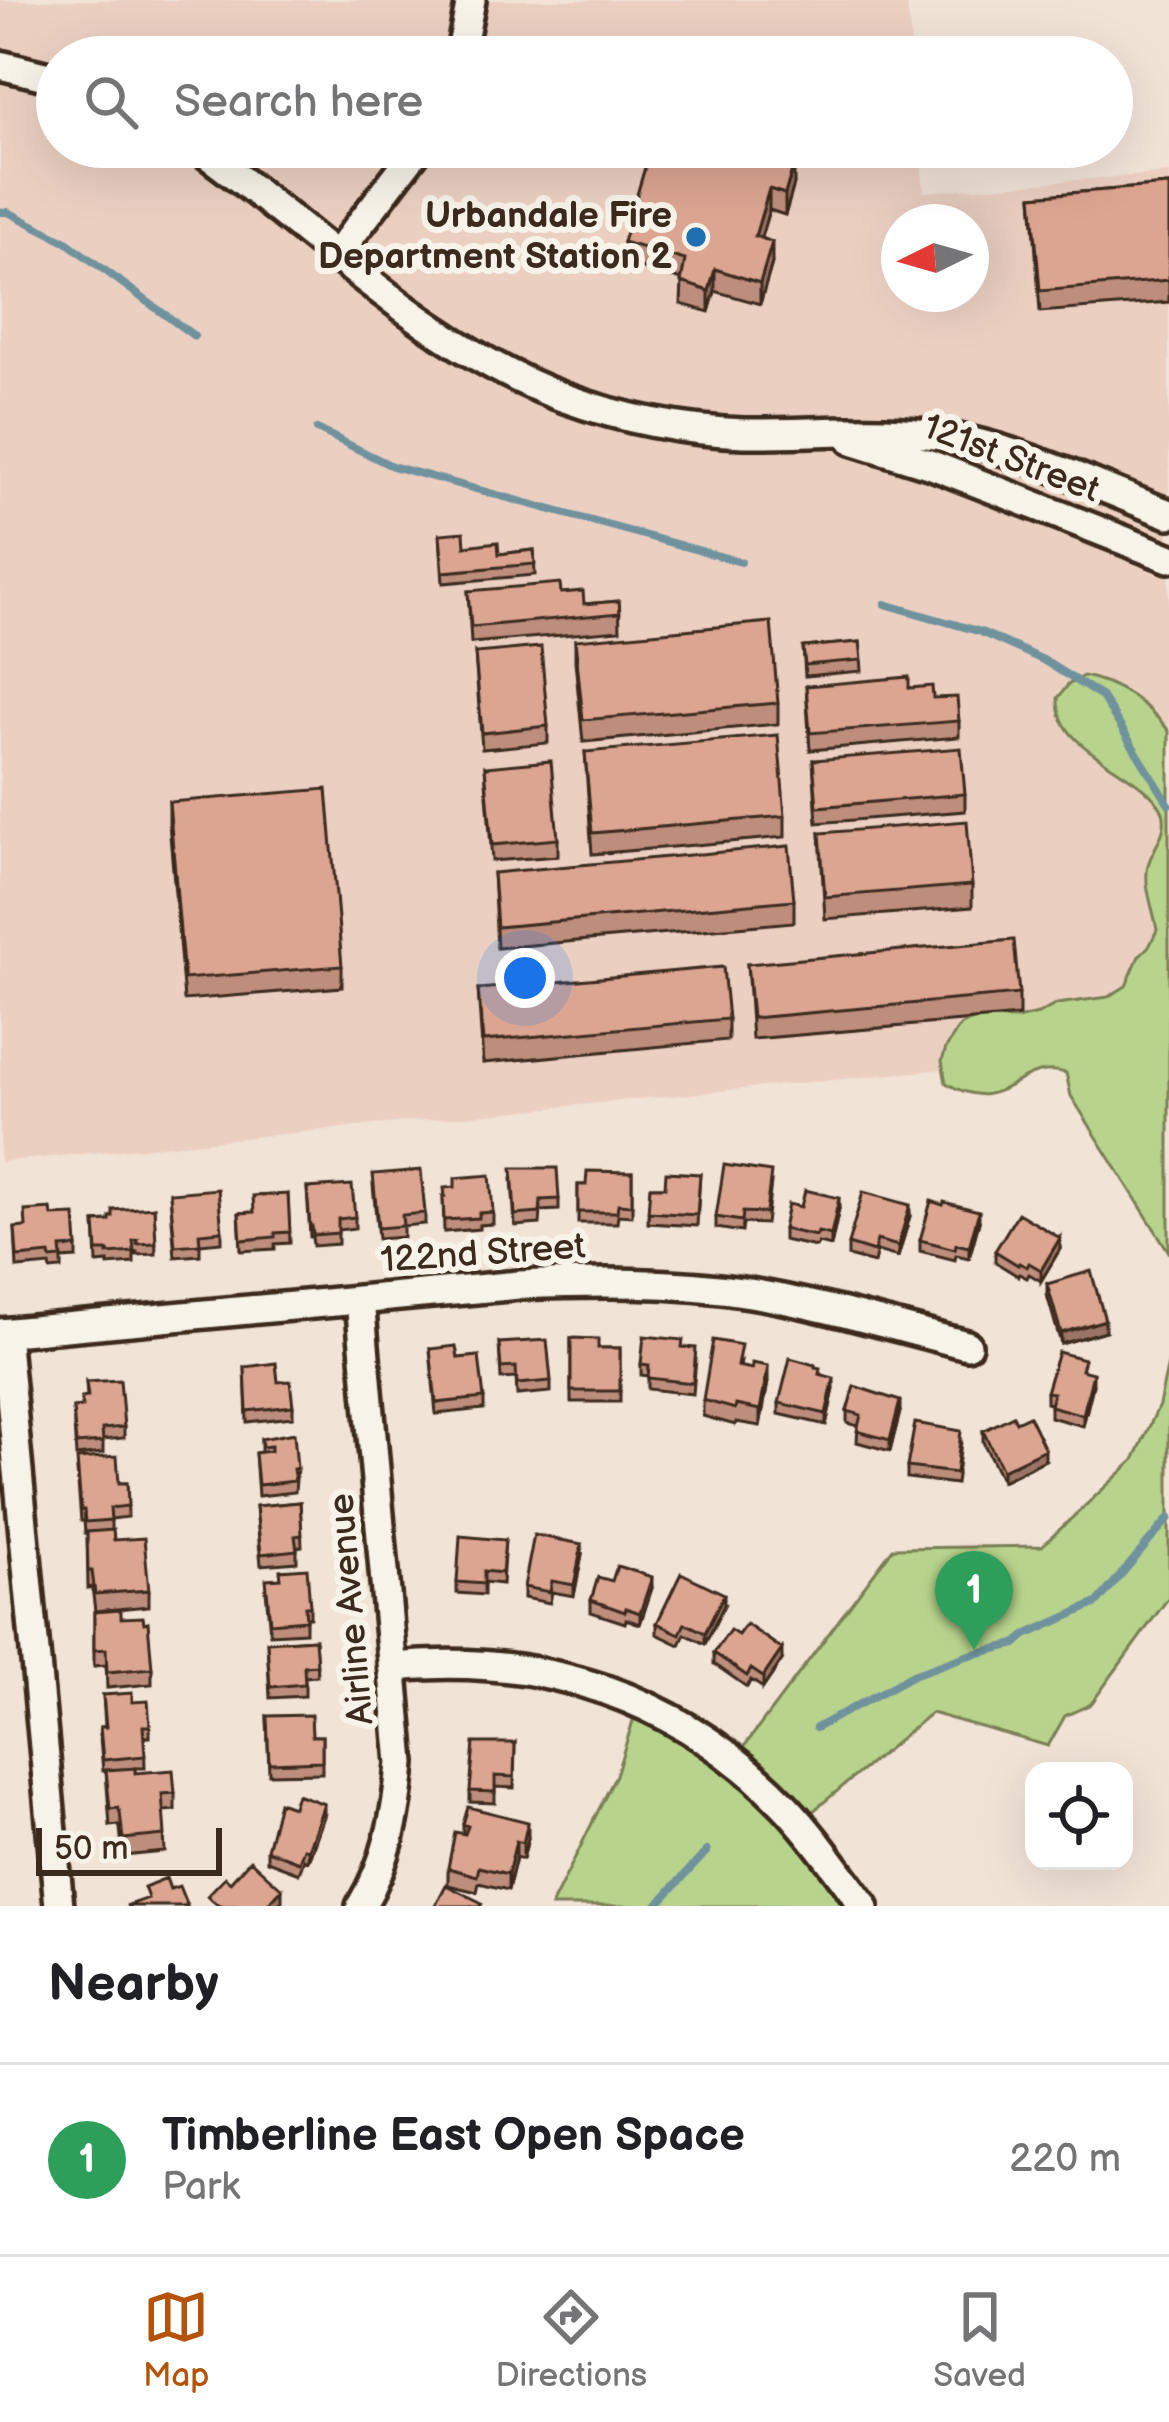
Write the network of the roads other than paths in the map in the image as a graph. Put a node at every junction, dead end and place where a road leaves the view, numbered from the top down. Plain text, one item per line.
1 (471, 0) edge
2 (464, 36) edge
3 (0, 65) edge
4 (36, 74) edge
5 (224, 168) edge
6 (403, 168) edge
7 (337, 254) junction
8 (825, 431) junction
9 (1169, 514) edge
10 (1169, 558) edge
11 (360, 1300) junction
12 (3, 1333) edge
13 (967, 1345) dead end
14 (393, 1667) junction
15 (59, 1906) edge
16 (361, 1906) edge
17 (864, 1906) edge

1 - 2 street
3 - 4 street
5 - 7 street, 121st Street
6 - 7 street
7 - 8 street, 121st Street
8 - 9 street, 121st Street
8 - 10 street, 121st Street
11 - 12 street, 122nd Street
11 - 13 street, 122nd Street
11 - 14 street, Airline Avenue
12 - 15 street
14 - 16 street, Airline Avenue
14 - 17 street

